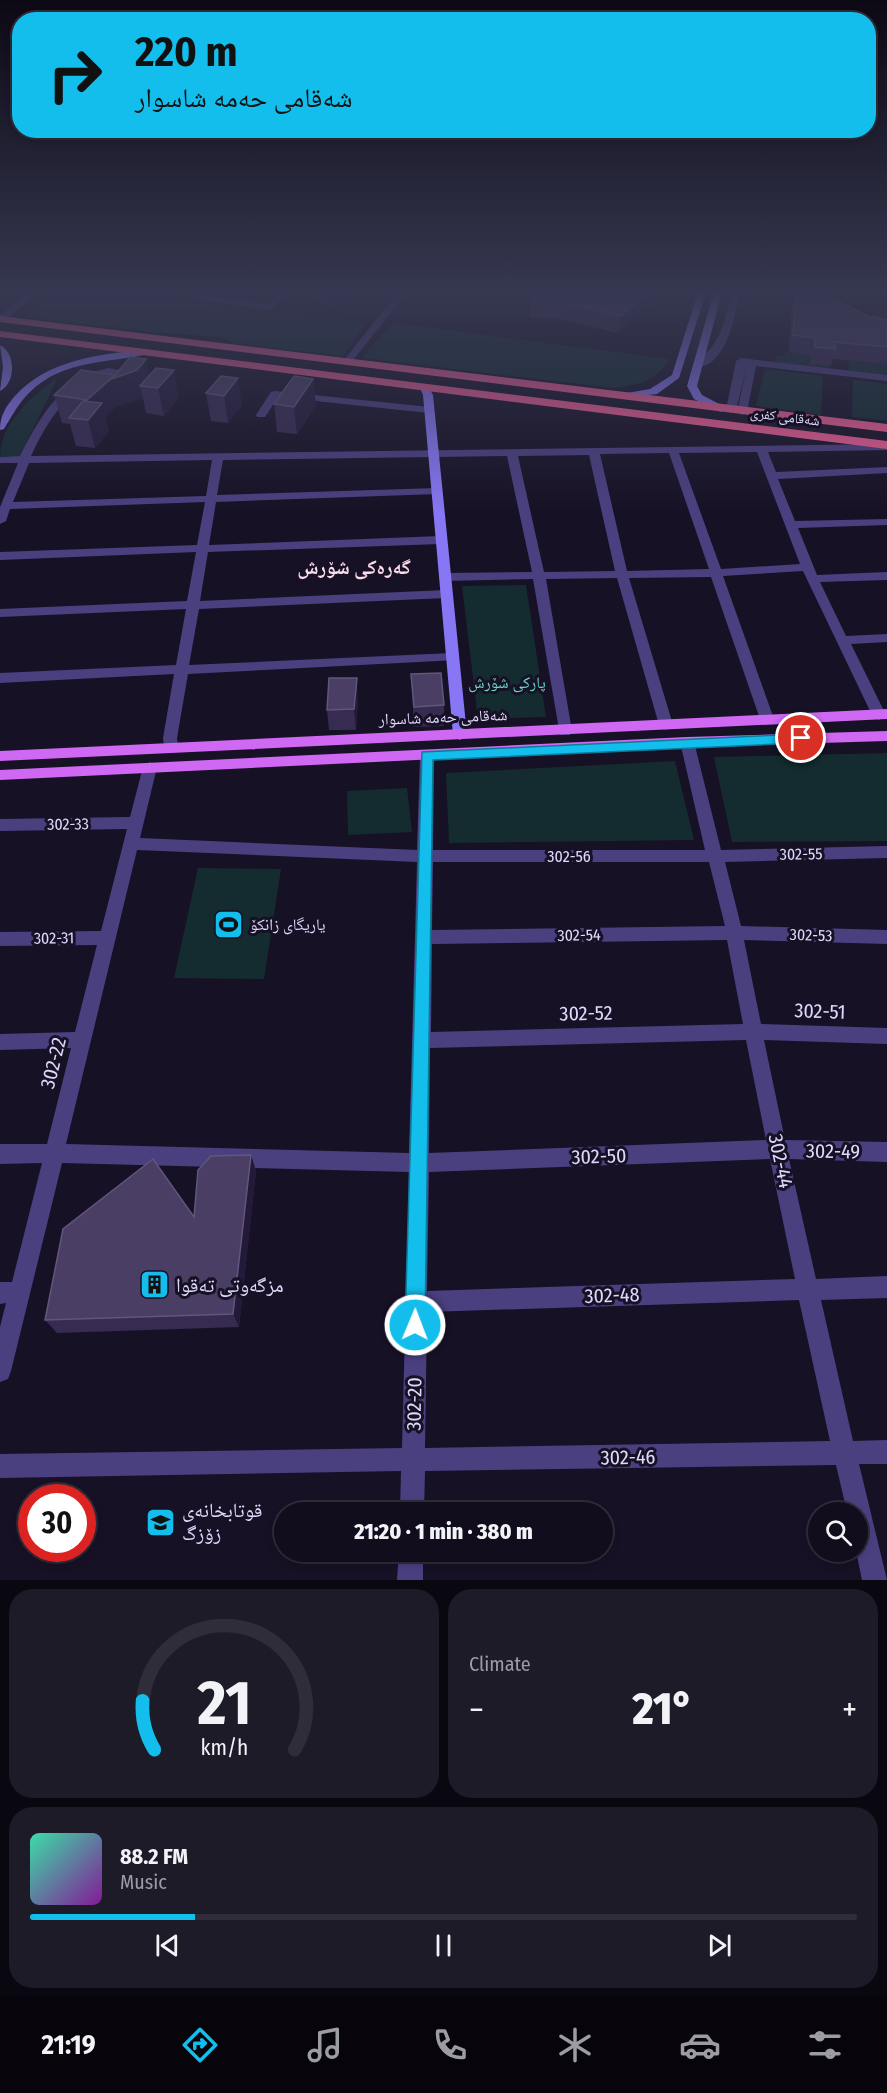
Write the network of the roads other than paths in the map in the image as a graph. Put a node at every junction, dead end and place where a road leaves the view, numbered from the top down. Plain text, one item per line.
1 (9, 366) edge
2 (64, 366) edge
3 (252, 366) edge
4 (375, 366) edge
5 (679, 366) edge
6 (696, 366) edge
7 (745, 366) edge
8 (785, 366) edge
9 (127, 373) edge
10 (887, 378) edge
11 (0, 388) edge
12 (425, 388) junction
13 (612, 396) junction
14 (5, 407) edge
15 (429, 410) junction
16 (732, 410) junction
17 (261, 415) dead end
18 (0, 427) edge
19 (887, 428) edge
20 (887, 446) edge
21 (761, 449) junction
22 (673, 450) junction
23 (594, 451) junction
24 (513, 452) junction
25 (433, 453) junction
26 (218, 458) junction
27 (25, 459) junction
28 (0, 460) edge
29 (887, 470) edge
30 (771, 476) junction
31 (437, 491) junction
32 (212, 498) junction
33 (6, 506) junction
34 (0, 521) edge
35 (887, 522) edge
36 (790, 525) junction
37 (441, 540) junction
38 (204, 547) junction
39 (0, 556) edge
40 (807, 567) junction
41 (718, 573) junction
42 (622, 574) junction
43 (539, 576) junction
44 (887, 576) edge
45 (445, 577) junction
46 (812, 579) junction
47 (446, 594) junction
48 (194, 605) junction
49 (0, 613) edge
50 (887, 638) edge
51 (844, 640) junction
52 (452, 657) junction
53 (183, 669) junction
54 (0, 678) edge
55 (883, 714) edge
56 (767, 719) junction
57 (666, 725) junction
58 (565, 731) junction
59 (459, 735) junction
60 (887, 736) edge
61 (687, 742) junction
62 (171, 747) junction
63 (95, 752) junction
64 (0, 756) edge
65 (427, 756) junction
66 (150, 767) junction
67 (89, 771) junction
68 (0, 775) edge
69 (136, 823) junction
70 (0, 825) edge
71 (131, 844) junction
72 (887, 852) edge
73 (424, 856) junction
74 (715, 856) junction
75 (735, 933) junction
76 (423, 937) junction
77 (887, 937) edge
78 (107, 938) junction
79 (0, 939) edge
80 (752, 1032) junction
81 (887, 1036) edge
82 (82, 1040) junction
83 (421, 1040) junction
84 (0, 1042) edge
85 (779, 1149) junction
86 (887, 1152) edge
87 (54, 1153) junction
88 (0, 1154) edge
89 (418, 1163) junction
90 (887, 1287) edge
91 (809, 1288) junction
92 (10, 1292) edge
93 (416, 1302) junction
94 (0, 1371) edge
95 (844, 1452) junction
96 (887, 1452) edge
97 (413, 1461) junction
98 (0, 1466) edge
99 (412, 1502) edge
100 (411, 1562) edge
101 (410, 1580) edge
102 (875, 1580) edge

1 - 11 main road
2 - 14 main road
3 - 12 highway, شەقامی کفری
4 - 13 highway, شەقامی کفری
5 - 13 main road
6 - 16 main road
7 - 16 street
8 - 10 street
9 - 27 street
12 - 15 main road
12 - 20 highway, شەقامی کفری
13 - 16 highway, شەقامی کفری
14 - 18 main road
15 - 17 street
15 - 25 main road
16 - 19 highway, شەقامی کفری
20 - 21 street
21 - 22 street
21 - 30 street
22 - 23 street
22 - 41 street
23 - 24 street
23 - 42 street
24 - 25 street
24 - 43 street
25 - 26 street
25 - 31 main road
26 - 27 street
26 - 32 street
27 - 28 street
27 - 33 street
29 - 30 street
30 - 36 street
31 - 32 street
31 - 37 main road
32 - 33 street
32 - 38 street
33 - 34 street
35 - 36 street
36 - 40 street
37 - 38 street
37 - 45 main road
38 - 39 street
38 - 48 street
40 - 41 street
40 - 46 street
41 - 42 street
41 - 56 street
42 - 43 street
42 - 57 street
43 - 45 street
43 - 58 street
44 - 46 street
45 - 47 main road
46 - 51 street
47 - 48 street
47 - 52 main road
48 - 49 street
48 - 53 street
50 - 51 street
51 - 55 street
52 - 53 street
52 - 59 main road
53 - 54 street
53 - 62 street
55 - 56 main road, شەقامی حەمە شاسوار
56 - 57 main road, شەقامی حەمە شاسوار
57 - 58 main road, شەقامی حەمە شاسوار
58 - 59 main road, شەقامی حەمە شاسوار
59 - 62 main road, شەقامی حەمە شاسوار
60 - 61 main road
61 - 65 main road
61 - 74 street, 302-44
62 - 63 main road, شەقامی حەمە شاسوار
63 - 64 main road, شەقامی حەمە شاسوار
63 - 67 main road
65 - 66 main road
65 - 73 street, 302-20
66 - 67 main road
66 - 69 street, 302-22
67 - 68 main road
69 - 70 street, 302-33
69 - 71 street, 302-22
71 - 73 street, 302-56
71 - 78 street, 302-22
72 - 74 street, 302-55
73 - 74 street, 302-56
73 - 76 street, 302-20
74 - 75 street, 302-44
75 - 76 street, 302-54
75 - 77 street, 302-53
75 - 80 street, 302-44
76 - 83 street, 302-20
78 - 79 street, 302-31
78 - 82 street, 302-22
80 - 81 street, 302-51
80 - 83 street, 302-52
80 - 85 street, 302-44
82 - 84 street
82 - 87 street, 302-22
83 - 89 street, 302-20
85 - 86 street, 302-49
85 - 89 street, 302-50
85 - 91 street, 302-44
87 - 88 street, 302-50
87 - 89 street, 302-50
87 - 92 street, 302-22
89 - 93 street, 302-20
90 - 91 street, 302-48
91 - 93 street, 302-48
91 - 95 street, 302-44
92 - 94 street, 302-22
93 - 97 street, 302-20
95 - 96 street, 302-46
95 - 97 street, 302-46
95 - 102 street, 302-44
97 - 98 street, 302-46
97 - 99 street, 302-20
100 - 101 street

